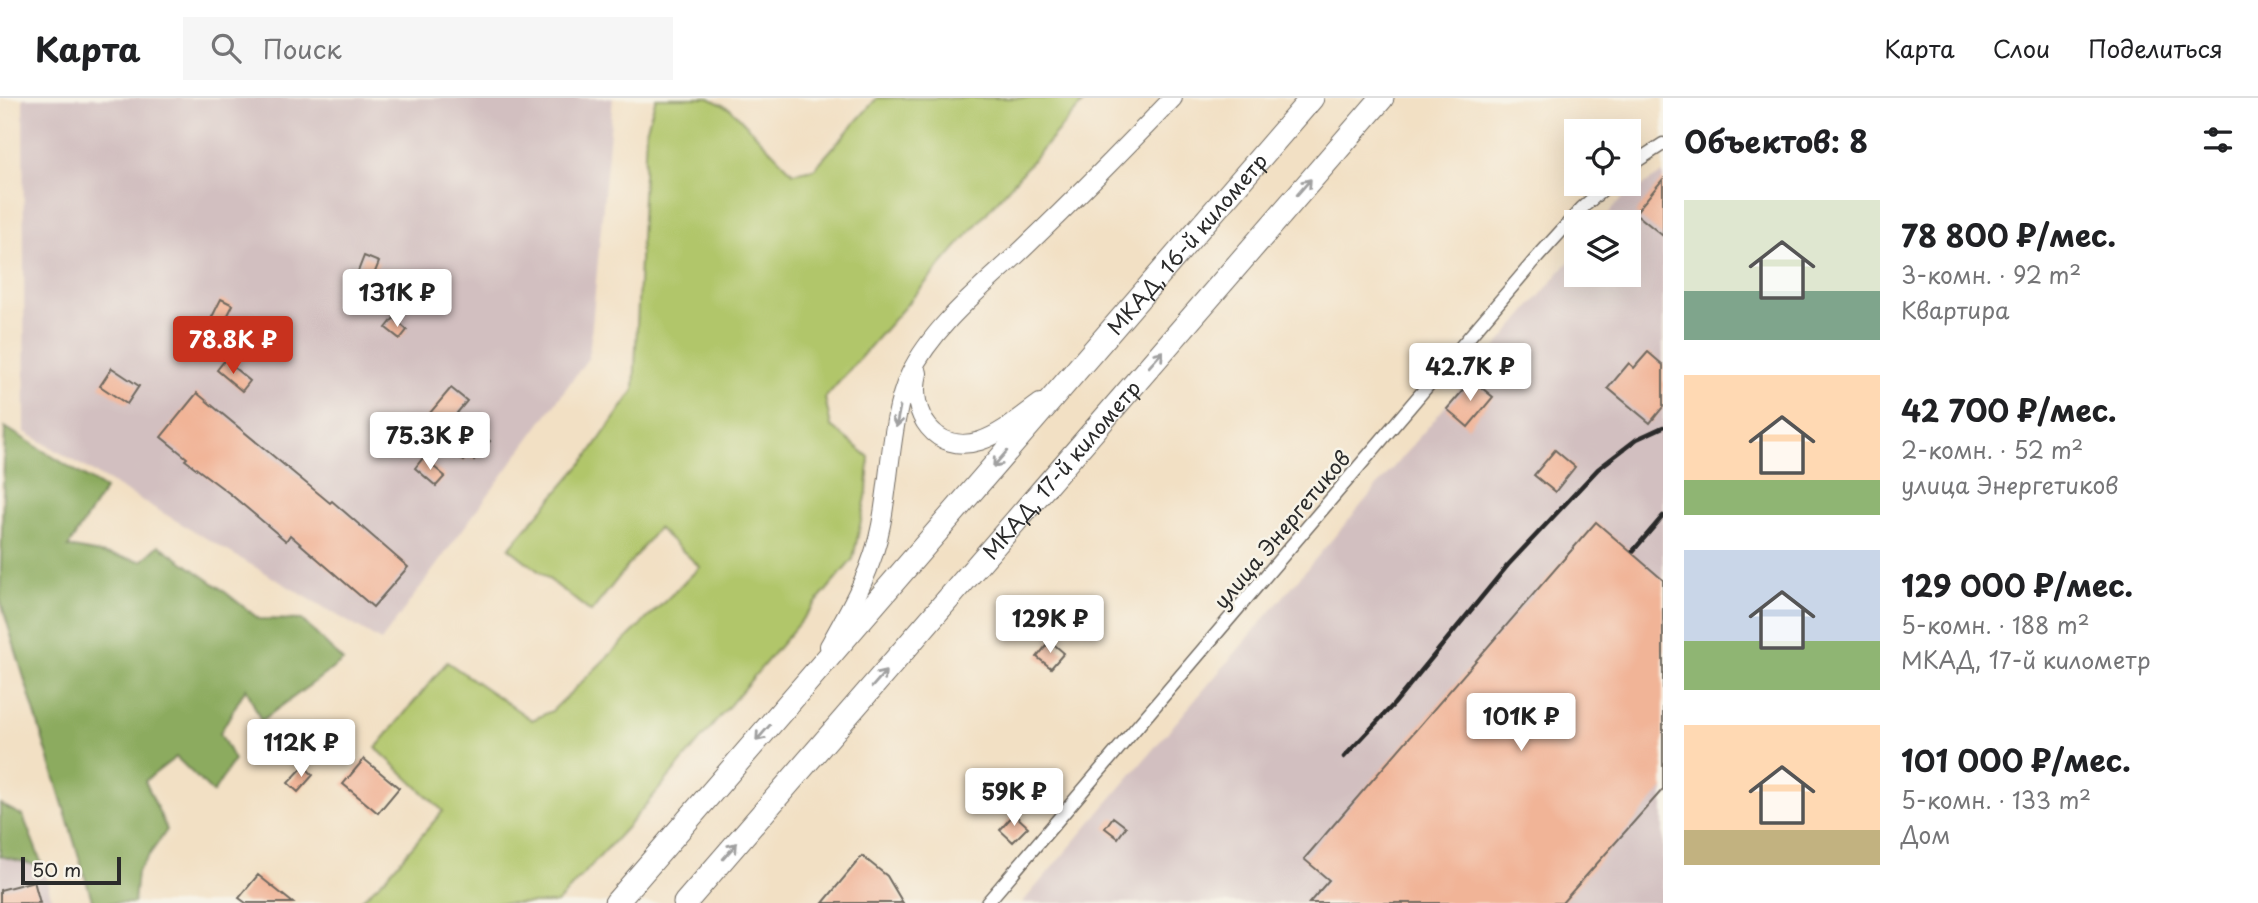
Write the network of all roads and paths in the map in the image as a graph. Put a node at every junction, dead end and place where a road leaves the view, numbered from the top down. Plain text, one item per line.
1 (1173, 98) edge
2 (1312, 98) edge
3 (1381, 98) edge
4 (1663, 144) edge
5 (1641, 158) edge
6 (1596, 196) edge
7 (923, 354) junction
8 (1060, 389) junction
9 (807, 682) junction
10 (616, 903) edge
11 (685, 903) edge
12 (987, 903) edge

1 - 7 main road
2 - 8 highway, МКАД, 16-й километр
11 -> 3 highway, МКАД, 17-й километр
4 - 5 street
6 - 12 street, улица Энергетиков
7 - 8 main road
7 -> 9 main road
8 -> 9 highway
9 -> 10 highway

